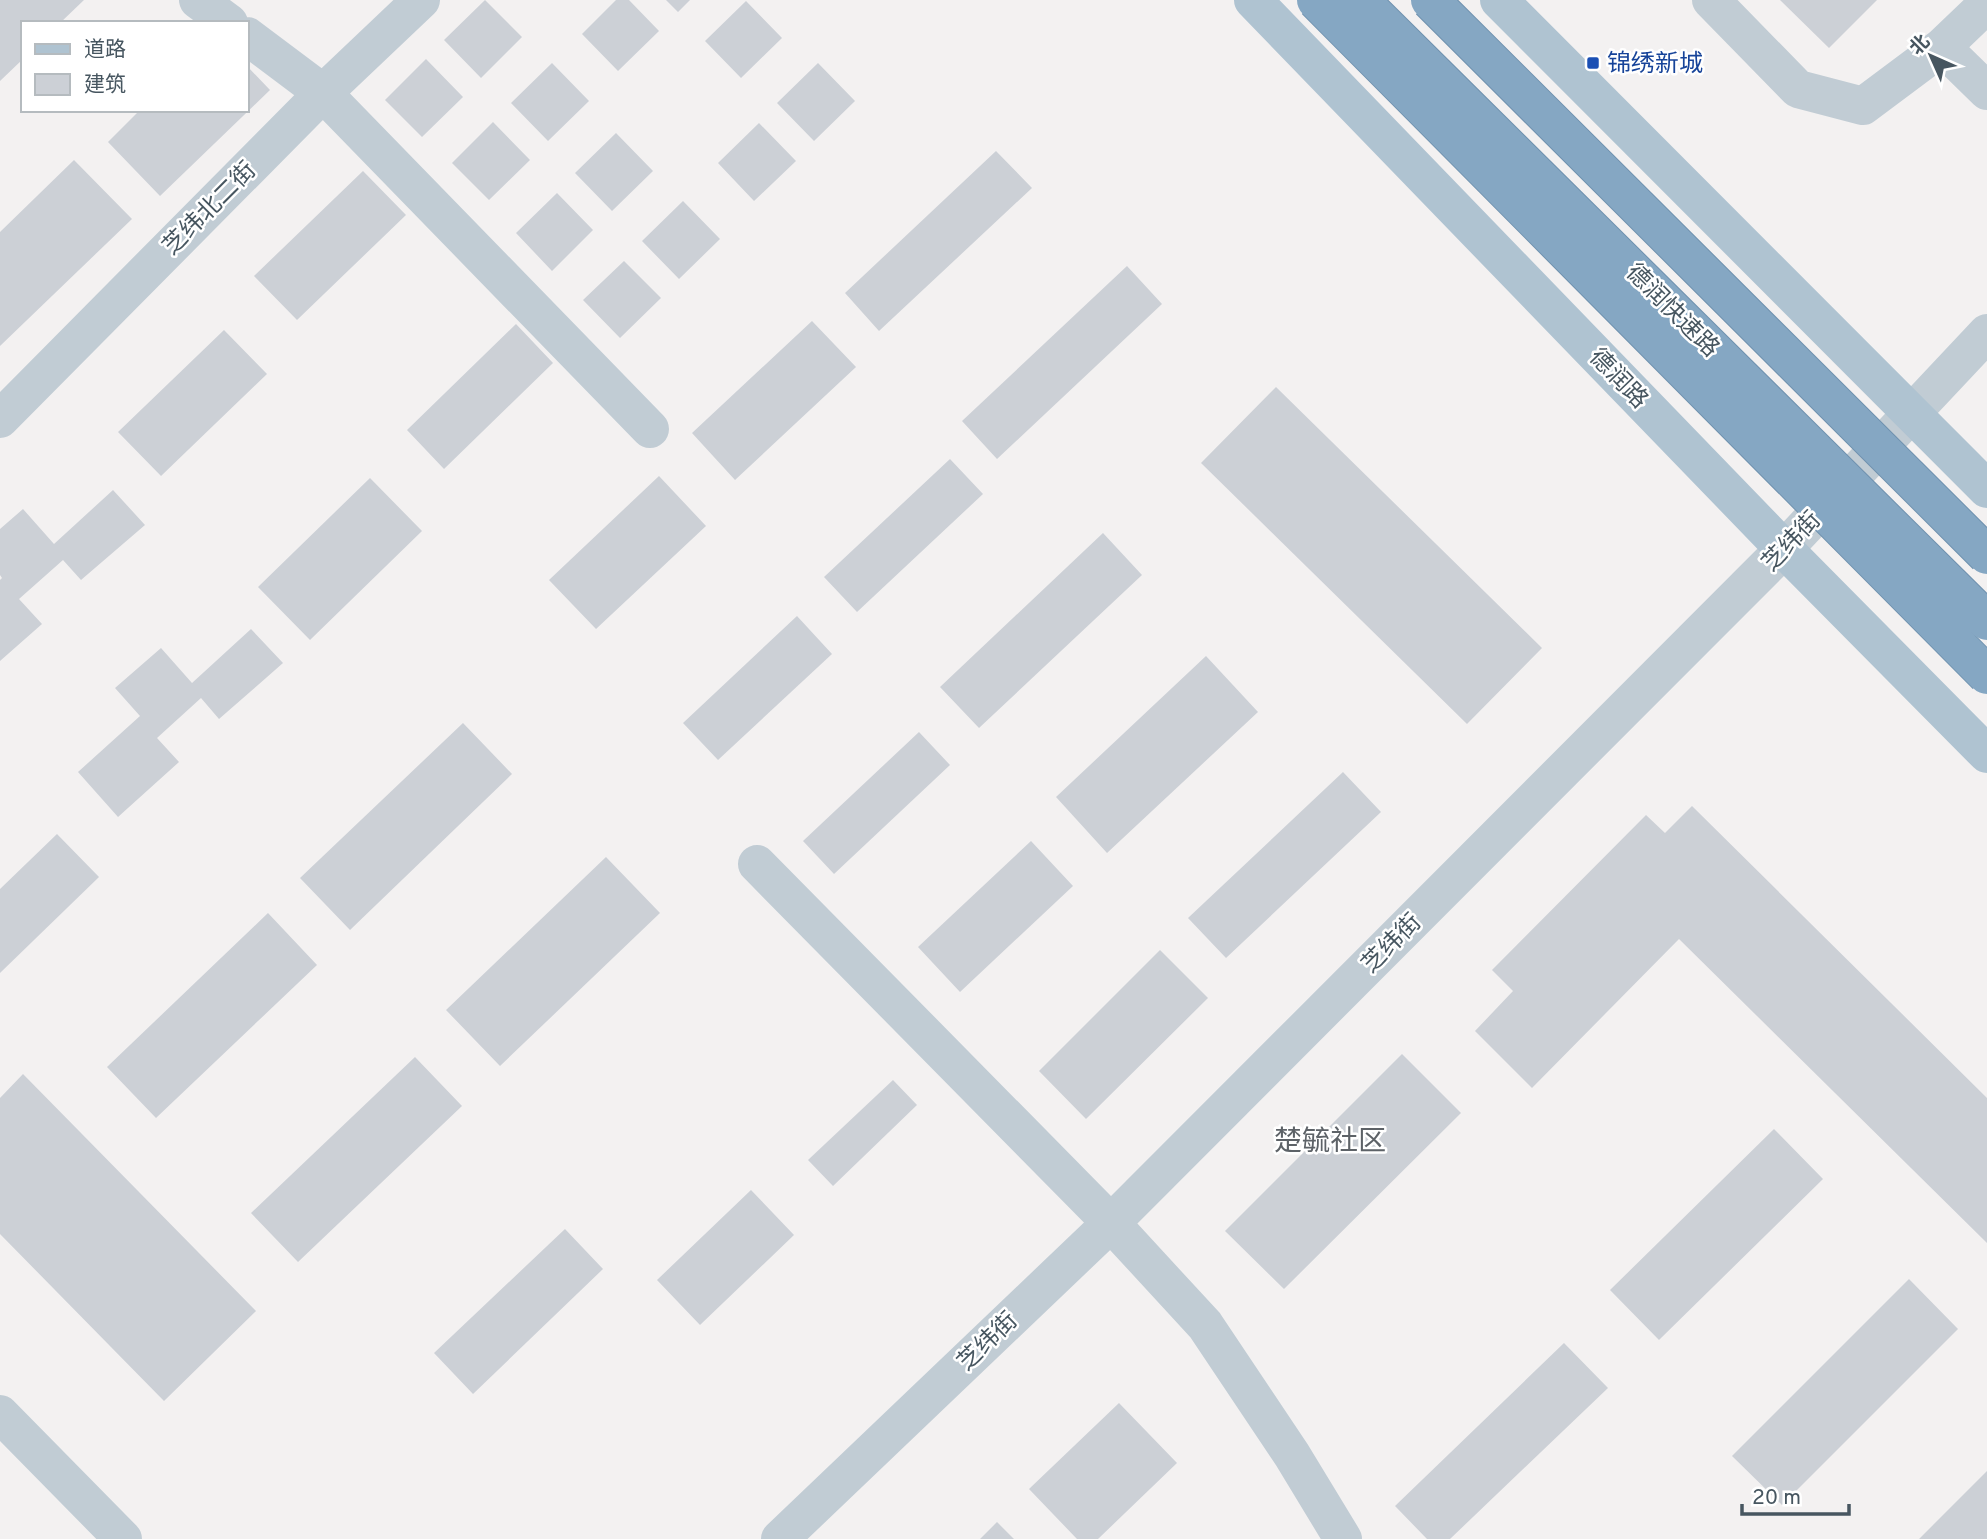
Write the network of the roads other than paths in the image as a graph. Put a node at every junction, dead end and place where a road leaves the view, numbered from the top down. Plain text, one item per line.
1 (198, 0) edge
2 (421, 0) edge
3 (1253, 0) edge
4 (1316, 0) edge
5 (1360, 0) edge
6 (1430, 0) edge
7 (1499, 0) edge
8 (1711, 0) edge
9 (1987, 4) edge
10 (226, 21) edge
11 (248, 37) edge
12 (1942, 47) junction
13 (1987, 91) edge
14 (323, 93) junction
15 (1987, 333) edge
16 (1911, 412) junction
17 (0, 419) edge
18 (650, 429) dead end
19 (1987, 489) edge
20 (1784, 549) junction
21 (1987, 555) edge
22 (1987, 621) edge
23 (1987, 675) edge
24 (1987, 754) edge
25 (757, 864) dead end
26 (1111, 1223) junction
27 (0, 1414) edge
28 (123, 1539) edge
29 (780, 1539) edge
30 (1343, 1539) edge

1 - 10 street
2 - 14 street, 芝纬北二街
3 - 20 main road, 德润路
4 - 23 highway, bridge
5 - 22 highway, 德润快速路, bridge
6 - 21 highway, 德润快速路, bridge
7 - 16 main road
8 - 12 street
9 - 12 street
11 - 14 street
12 - 13 street
14 - 17 street, 芝纬北二街
14 - 18 street
15 - 16 street, 芝纬街
16 - 19 main road
16 - 20 street, 芝纬街
20 - 24 main road, 德润路
20 - 26 street, 芝纬街
25 - 26 street
26 - 29 street, 芝纬街
26 - 30 street
27 - 28 street

